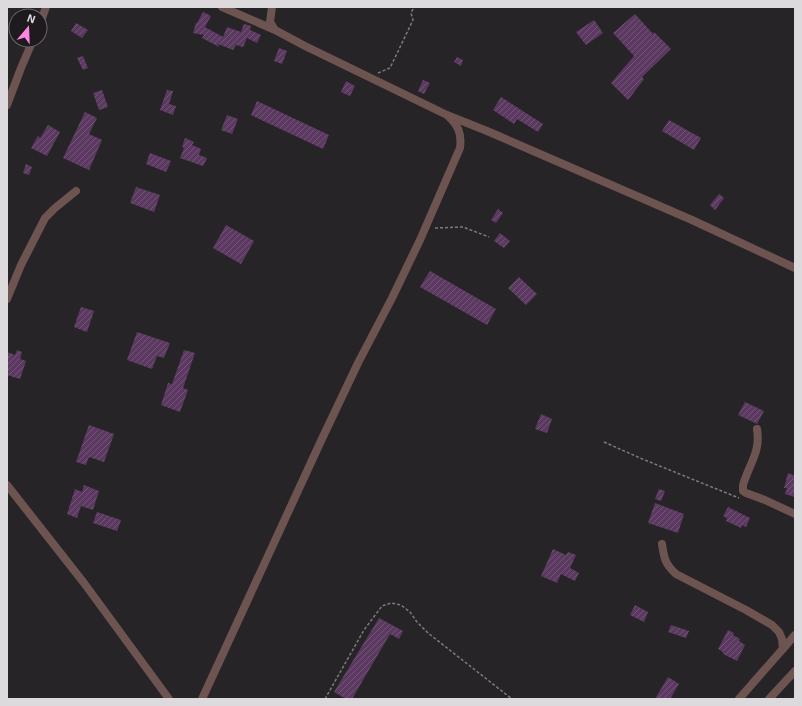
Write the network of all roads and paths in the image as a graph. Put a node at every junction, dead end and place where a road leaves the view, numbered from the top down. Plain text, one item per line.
1 (222, 7) edge
2 (272, 7) edge
3 (414, 7) edge
4 (275, 30) junction
5 (30, 48) edge
6 (367, 77) junction
7 (7, 105) edge
8 (447, 115) junction
9 (76, 191) dead end
10 (425, 228) junction
11 (489, 236) dead end
12 (795, 268) edge
13 (7, 299) edge
14 (756, 429) dead end
15 (604, 442) dead end
16 (7, 485) edge
17 (739, 498) dead end
18 (795, 514) edge
19 (662, 544) dead end
20 (795, 634) edge
21 (783, 648) junction
22 (795, 671) edge
23 (169, 699) edge
24 (202, 699) edge
25 (325, 699) edge
26 (512, 699) edge
27 (739, 699) edge
28 (769, 699) edge

1 - 4 street
2 - 4 street
3 - 6 path
4 - 6 street
5 - 7 street
6 - 8 street
8 - 10 street
8 - 12 street
9 - 13 street
10 - 11 path
10 - 24 street
14 - 18 street
15 - 17 path
16 - 23 street
19 - 21 street
20 - 21 street
21 - 27 street
22 - 28 street
25 - 26 path

